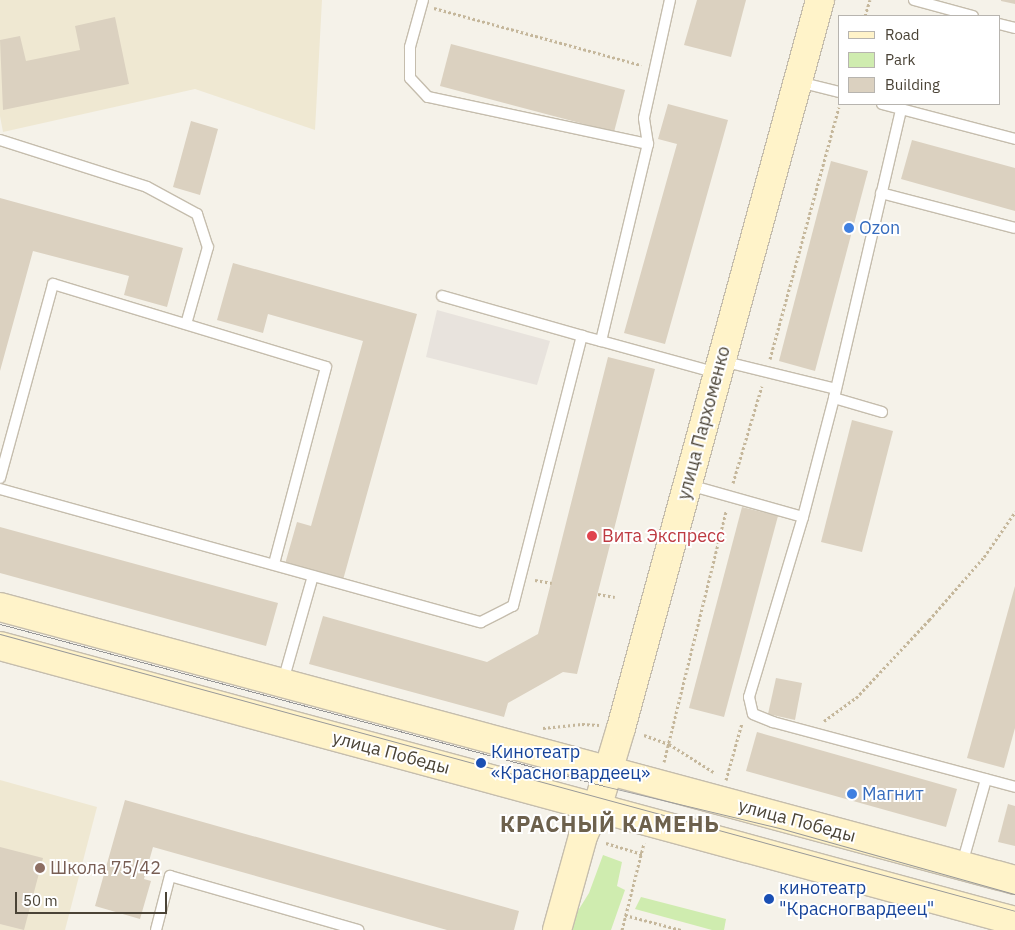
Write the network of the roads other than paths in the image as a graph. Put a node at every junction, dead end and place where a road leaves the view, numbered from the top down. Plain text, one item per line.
1 (670, 0) edge
2 (820, 0) edge
3 (914, 0) edge
4 (422, 2) edge
5 (969, 15) edge
6 (1000, 24) edge
7 (1015, 28) edge
8 (798, 81) junction
9 (838, 92) edge
10 (886, 105) edge
11 (901, 109) junction
12 (1015, 138) edge
13 (0, 140) edge
14 (648, 144) junction
15 (881, 192) junction
16 (1015, 228) edge
17 (442, 296) dead end
18 (186, 324) junction
19 (582, 336) junction
20 (601, 341) junction
21 (719, 367) junction
22 (835, 393) junction
23 (882, 412) dead end
24 (0, 478) edge
25 (686, 484) junction
26 (0, 489) edge
27 (803, 517) junction
28 (274, 564) junction
29 (313, 576) junction
30 (0, 607) edge
31 (0, 646) edge
32 (282, 684) junction
33 (609, 771) junction
34 (986, 778) junction
35 (1015, 787) edge
36 (596, 809) junction
37 (962, 866) junction
38 (1015, 880) edge
39 (1015, 921) edge
40 (156, 930) edge
41 (358, 930) edge
42 (556, 930) edge

1 - 14 lane
2 - 8 main road, улица Пархоменко
3 - 5 lane
4 - 14 lane
6 - 7 lane
8 - 9 lane
8 - 21 main road, улица Пархоменко
10 - 11 lane
11 - 12 lane
11 - 15 lane
13 - 18 lane
14 - 20 lane
15 - 16 lane
15 - 22 lane
17 - 19 lane
18 - 24 lane
18 - 28 lane
19 - 20 lane
19 - 29 lane
20 - 21 lane
21 - 22 lane
21 - 25 main road, улица Пархоменко
22 - 23 lane
22 - 27 lane
25 - 27 lane
25 - 33 main road, улица Пархоменко
26 - 28 lane
27 - 34 lane
28 - 29 lane
29 - 32 lane
30 - 32 main road, улица Победы
31 - 36 main road, улица Победы
32 - 33 main road, улица Победы
33 - 36 main road, улица Пархоменко
33 - 37 main road, улица Победы
34 - 35 lane
34 - 37 lane
36 - 39 main road, улица Победы
36 - 42 main road, улица Пархоменко
37 - 38 main road, улица Победы
40 - 41 lane

